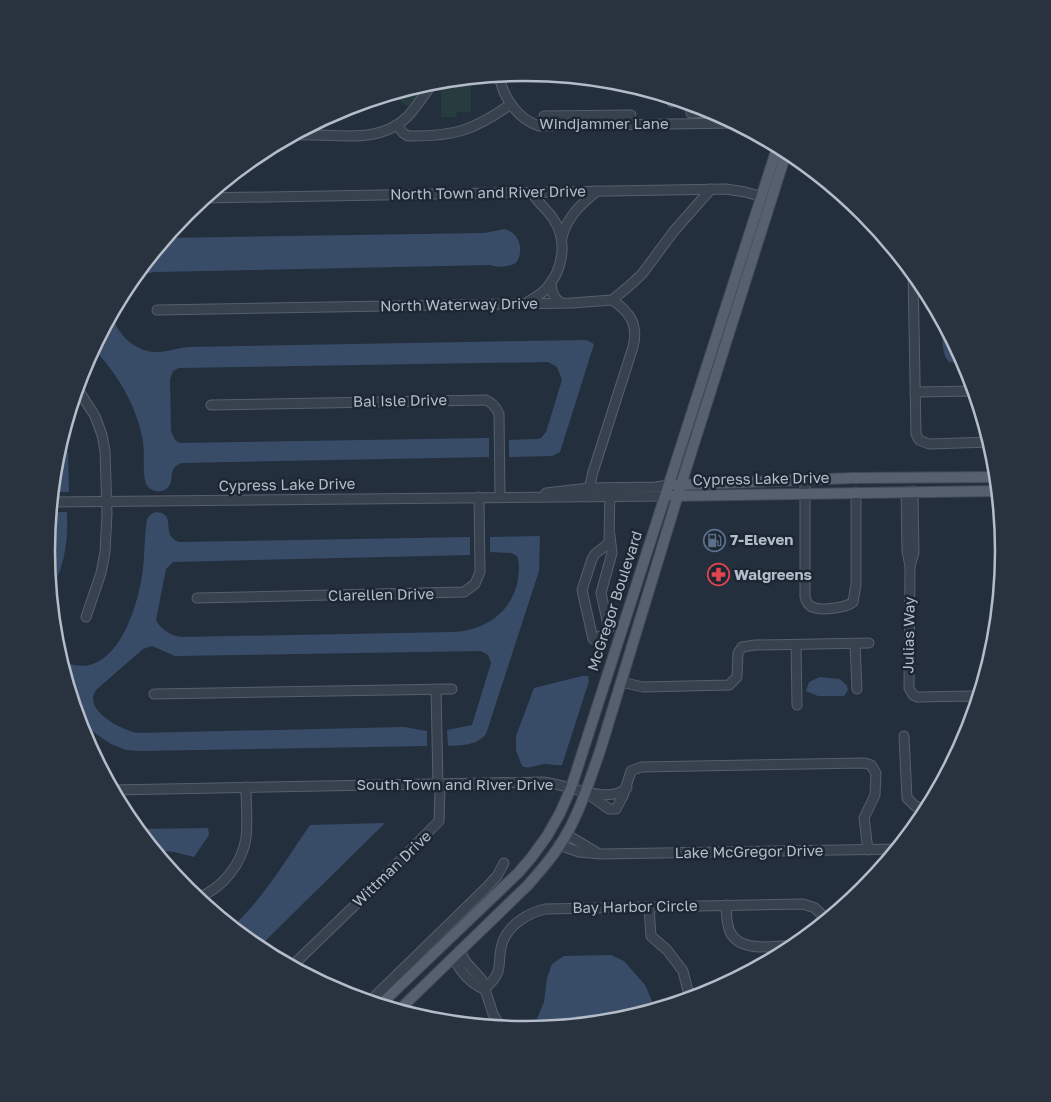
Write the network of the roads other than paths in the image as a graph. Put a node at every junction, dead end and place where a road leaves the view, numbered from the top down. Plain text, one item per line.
1 (501, 82) edge
2 (428, 91) edge
3 (511, 104) junction
4 (691, 113) joint
5 (697, 113) edge
6 (606, 115) junction
7 (631, 115) dead end
8 (544, 116) dead end
9 (722, 123) edge
10 (691, 124) junction
11 (397, 125) junction
12 (607, 126) junction
13 (306, 135) edge
14 (776, 153) edge
15 (784, 158) edge
16 (711, 189) junction
17 (597, 191) junction
18 (532, 193) junction
19 (214, 198) edge
20 (766, 198) junction
21 (562, 239) junction
22 (551, 282) junction
23 (913, 285) edge
24 (612, 300) junction
25 (560, 303) junction
26 (526, 304) junction
27 (157, 310) dead end
28 (968, 391) edge
29 (916, 392) junction
30 (82, 395) edge
31 (211, 405) dead end
32 (983, 442) edge
33 (990, 477) edge
34 (805, 480) junction
35 (669, 485) junction
36 (681, 485) junction
37 (992, 491) edge
38 (610, 492) junction
39 (856, 492) junction
40 (910, 492) junction
41 (588, 493) junction
42 (805, 494) junction
43 (666, 496) junction
44 (678, 496) junction
45 (479, 497) junction
46 (500, 497) junction
47 (107, 501) junction
48 (58, 502) edge
49 (610, 535) junction
50 (197, 598) dead end
51 (627, 614) junction
52 (86, 617) dead end
53 (869, 643) dead end
54 (796, 644) junction
55 (855, 644) junction
56 (621, 682) junction
57 (436, 689) junction
58 (452, 689) dead end
59 (857, 689) dead end
60 (154, 694) dead end
61 (973, 696) edge
62 (797, 705) dead end
63 (904, 736) dead end
64 (438, 784) junction
65 (246, 788) junction
66 (571, 788) junction
67 (627, 788) junction
68 (120, 790) edge
69 (585, 792) junction
70 (920, 807) edge
71 (566, 834) junction
72 (559, 845) junction
73 (889, 849) edge
74 (868, 850) junction
75 (601, 854) junction
76 (504, 863) dead end
77 (204, 895) edge
78 (726, 905) junction
79 (649, 906) junction
80 (476, 914) junction
81 (823, 915) edge
82 (782, 945) edge
83 (457, 953) junction
84 (297, 962) edge
85 (484, 989) junction
86 (688, 993) edge
87 (373, 997) edge
88 (385, 1000) edge
89 (404, 1005) edge
90 (496, 1020) edge

1 - 3 street, Windjammer Lane
2 - 11 street
3 - 11 street
3 - 12 street, Windjammer Lane
4 - 5 street
4 - 10 street
6 - 7 street
6 - 8 street
6 - 12 street
9 - 10 street, Windjammer Lane
10 - 12 street, Windjammer Lane
11 - 13 street
14 - 20 main road, McGregor Boulevard
15 - 20 main road, McGregor Boulevard
16 - 17 street, North Town and River Drive
16 - 20 street, North Town and River Drive
16 - 24 street
17 - 18 street, North Town and River Drive
17 - 21 street
18 - 19 street, North Town and River Drive
18 - 21 street
20 - 35 main road, McGregor Boulevard
20 - 36 main road, McGregor Boulevard
21 - 22 street
22 - 25 street
22 - 26 street
23 - 29 street
24 - 25 street, North Waterway Drive
24 - 41 street
25 - 26 street, North Waterway Drive
26 - 27 street, North Waterway Drive
28 - 29 street
29 - 32 street
30 - 47 street
31 - 46 street, Bal Isle Drive
33 - 34 main road, Cypress Lake Drive
34 - 36 main road, Cypress Lake Drive
34 - 42 street
35 - 36 main road, Cypress Lake Drive
35 - 38 street, Cypress Lake Drive
35 - 43 main road, McGregor Boulevard
36 - 44 main road, McGregor Boulevard
37 - 40 main road, Cypress Lake Drive
38 - 41 street, Cypress Lake Drive
38 - 43 street, Cypress Lake Drive
38 - 49 street
39 - 40 main road, Cypress Lake Drive
39 - 42 main road, Cypress Lake Drive
39 - 42 street
40 - 61 street, Julias Way
41 - 46 street, Cypress Lake Drive
42 - 44 main road, Cypress Lake Drive
43 - 44 main road, Cypress Lake Drive
43 - 51 main road, McGregor Boulevard
44 - 56 main road, McGregor Boulevard
45 - 46 street, Cypress Lake Drive
45 - 47 street, Cypress Lake Drive
45 - 50 street, Clarellen Drive
47 - 48 street, Cypress Lake Drive
47 - 52 street
49 - 49 street
51 - 56 main road
51 - 66 main road, McGregor Boulevard
53 - 55 street
54 - 55 street
54 - 56 street
54 - 62 street
55 - 59 street
56 - 69 main road, McGregor Boulevard
57 - 58 street
57 - 60 street
57 - 64 street, Wittman Drive
63 - 70 street
64 - 65 street, South Town and River Drive
64 - 66 street, South Town and River Drive
64 - 84 street, Wittman Drive
65 - 68 street, South Town and River Drive
65 - 77 street
66 - 69 street, South Town and River Drive
66 - 80 main road, McGregor Boulevard
67 - 69 street, South Town and River Drive
67 - 69 street
67 - 74 street
69 - 71 main road, McGregor Boulevard
71 - 72 main road, McGregor Boulevard
71 - 75 street, Lake McGregor Drive
72 - 75 street, Lake McGregor Drive
72 - 83 main road, McGregor Boulevard
73 - 74 street, Lake McGregor Drive
74 - 75 street, Lake McGregor Drive
76 - 87 street
78 - 79 street, Bay Harbor Circle
78 - 81 street, Bay Harbor Circle
78 - 82 street
79 - 85 street, Bay Harbor Circle
79 - 86 street
80 - 83 main road
80 - 88 main road, McGregor Boulevard
83 - 85 street
83 - 89 main road, McGregor Boulevard
85 - 90 street

